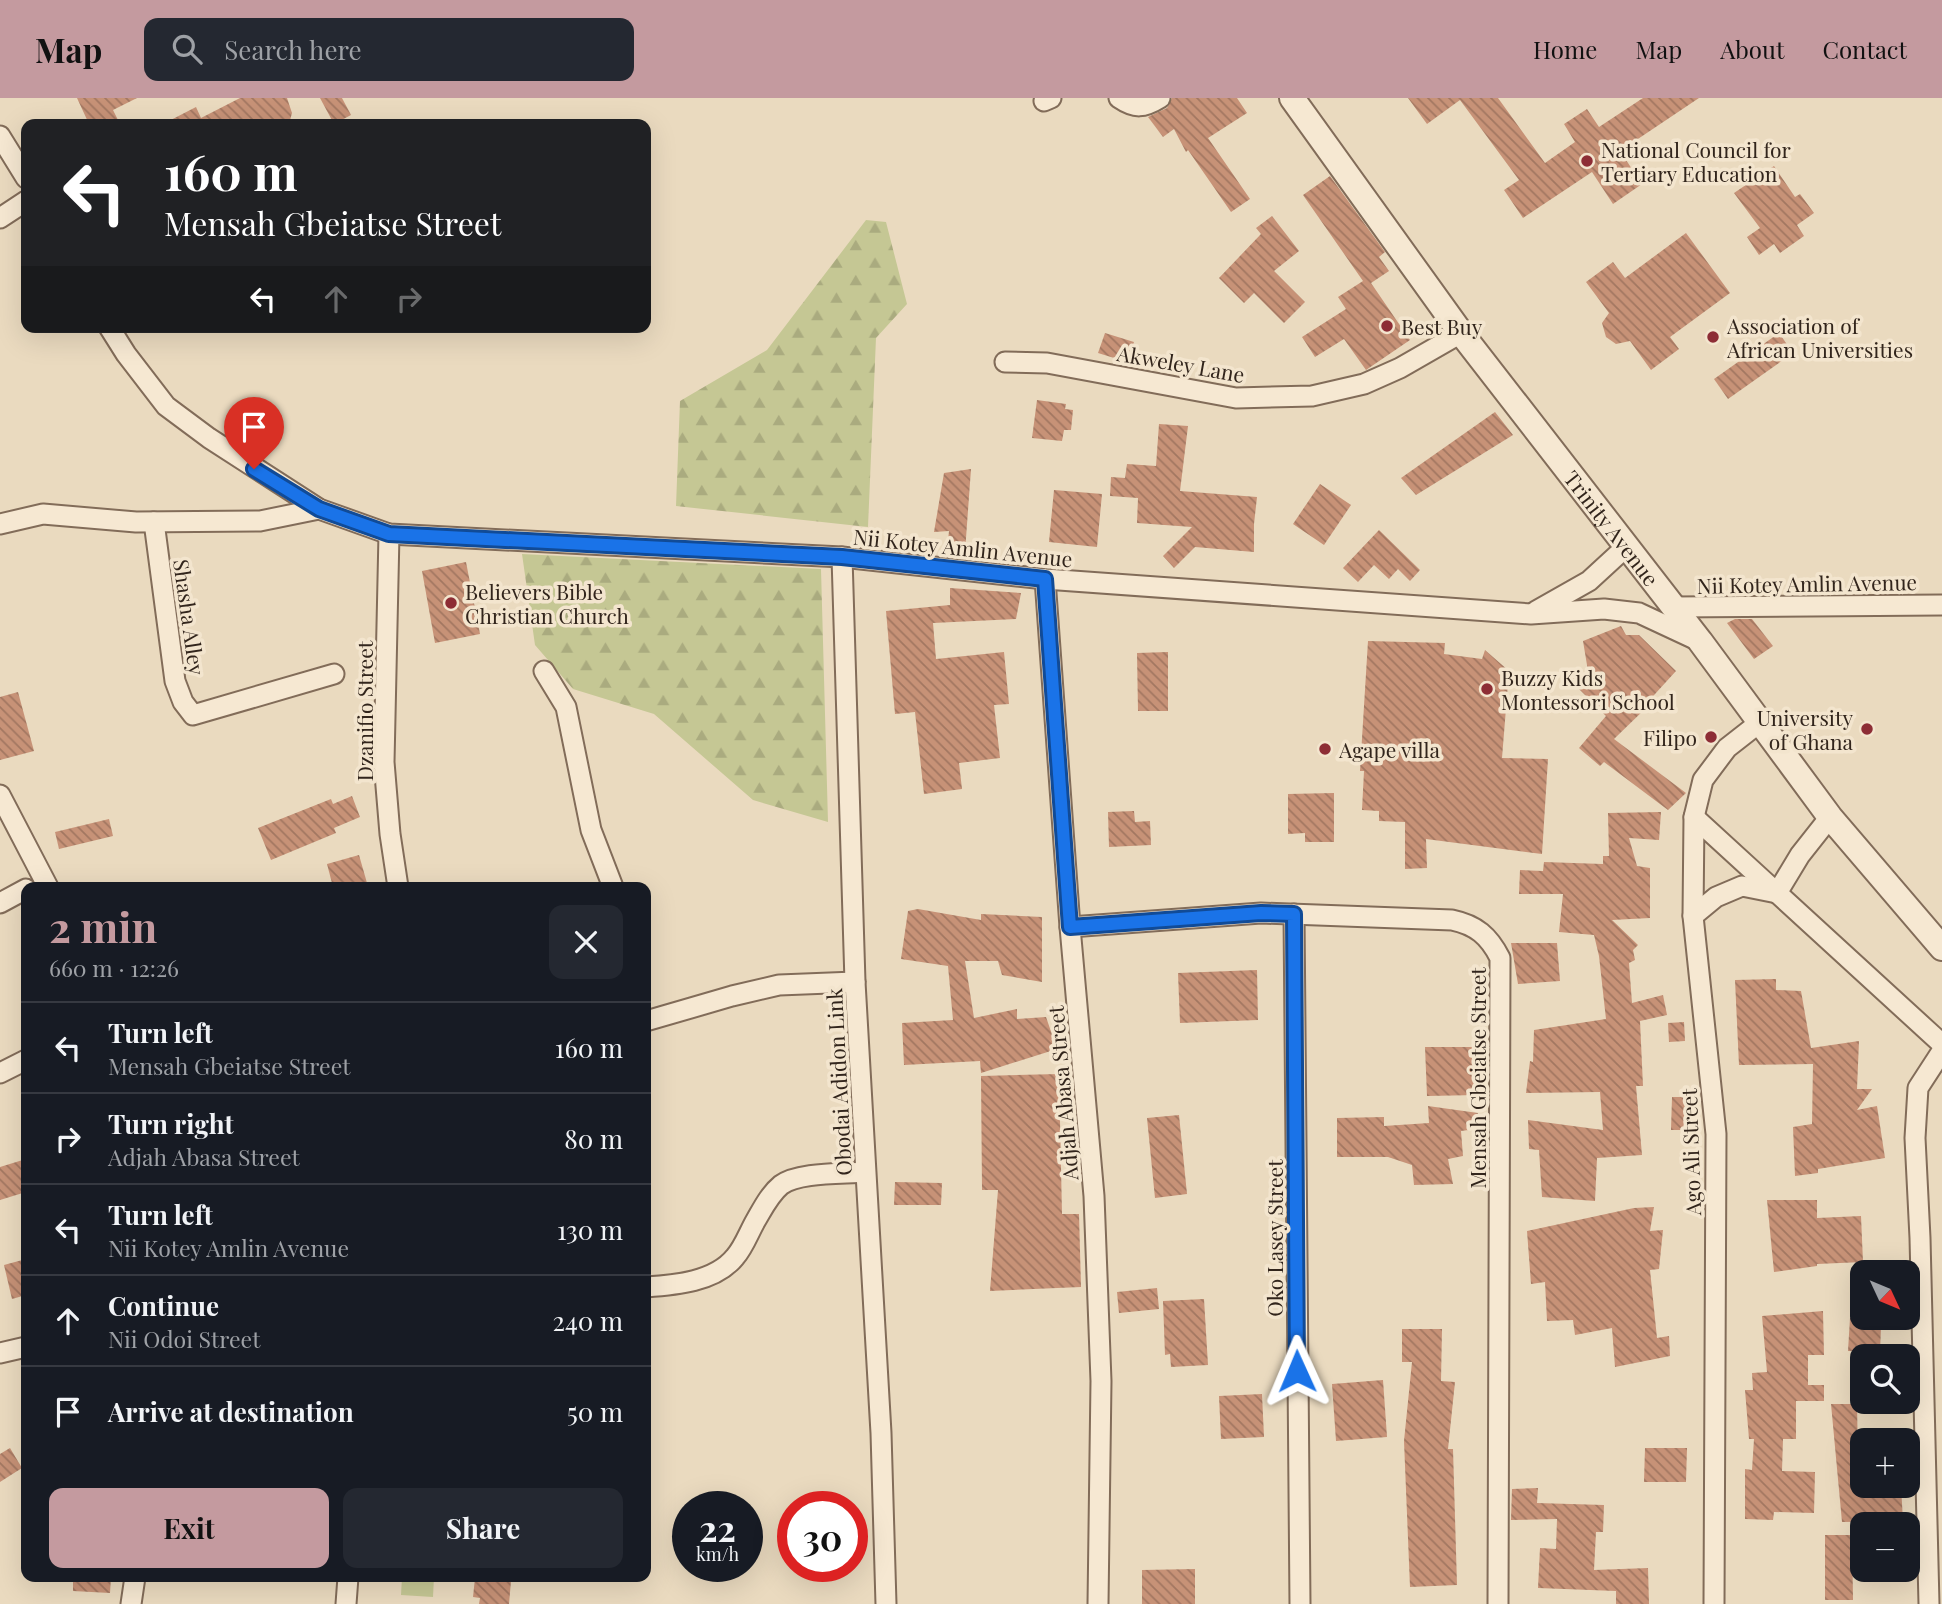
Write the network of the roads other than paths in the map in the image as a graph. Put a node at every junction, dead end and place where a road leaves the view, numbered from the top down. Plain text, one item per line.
1 (1119, 98) edge
2 (1160, 98) edge
3 (1292, 98) edge
4 (0, 136) edge
5 (21, 170) edge
6 (21, 204) edge
7 (0, 218) edge
8 (1461, 332) junction
9 (113, 333) edge
10 (1005, 362) dead end
11 (319, 509) junction
12 (154, 522) junction
13 (0, 524) edge
14 (389, 534) junction
15 (1626, 547) junction
16 (842, 557) junction
17 (1045, 579) junction
18 (1942, 605) edge
19 (1673, 607) junction
20 (1531, 614) junction
21 (1700, 641) junction
22 (544, 671) dead end
23 (334, 674) dead end
24 (1759, 723) junction
25 (0, 795) edge
26 (1694, 817) junction
27 (1830, 817) junction
28 (35, 882) edge
29 (397, 882) edge
30 (611, 882) edge
31 (21, 892) edge
32 (1777, 893) junction
33 (2, 899) edge
34 (1294, 914) junction
35 (1693, 916) junction
36 (1070, 927) junction
37 (1942, 948) edge
38 (855, 982) junction
39 (651, 1020) edge
40 (1942, 1044) edge
41 (1942, 1051) edge
42 (21, 1062) edge
43 (0, 1073) edge
44 (865, 1172) junction
45 (651, 1287) edge
46 (21, 1348) edge
47 (0, 1353) edge
48 (134, 1582) edge
49 (348, 1582) edge
50 (131, 1604) edge
51 (346, 1604) edge
52 (886, 1604) edge
53 (1098, 1604) edge
54 (1300, 1604) edge
55 (1499, 1604) edge
56 (1714, 1604) edge
57 (1929, 1604) edge

1 - 2 street
3 - 8 street, Trinity Avenue
4 - 5 street
6 - 7 street
8 - 10 street, Akweley Lane
8 - 15 street, Trinity Avenue
9 - 11 street, Nii Kotey Amlin Avenue
11 - 12 street
11 - 14 street, Nii Kotey Amlin Avenue
12 - 13 street
12 - 23 street, Shasha Alley
14 - 16 street, Nii Kotey Amlin Avenue
14 - 29 street, Dzanifio Street
15 - 19 street, Trinity Avenue
15 - 20 street
16 - 17 street, Nii Kotey Amlin Avenue
16 - 38 street, Obodai Adidon Link
17 - 20 street, Nii Kotey Amlin Avenue
17 - 36 street, Adjah Abasa Street
18 - 19 street, Nii Kotey Amlin Avenue
19 - 21 street, Trinity Avenue
20 - 21 street, Nii Kotey Amlin Avenue
21 - 24 street, Trinity Avenue
22 - 30 street
24 - 26 street, Ago Ali Street
24 - 27 street, Trinity Avenue
25 - 28 street
26 - 32 street
26 - 35 street, Ago Ali Street
27 - 32 street
27 - 37 street, Trinity Avenue
31 - 33 street
32 - 35 street
32 - 40 street
34 - 36 street, Mensah Gbeiatse Street
34 - 54 street, Oko Lasey Street
34 - 55 street, Mensah Gbeiatse Street
35 - 56 street, Ago Ali Street
36 - 53 street, Adjah Abasa Street
38 - 39 street
38 - 44 street, Obodai Adidon Link
41 - 57 street
42 - 43 street
44 - 45 street
44 - 52 street, Obodai Adidon Link
46 - 47 street
48 - 50 street
49 - 51 street

